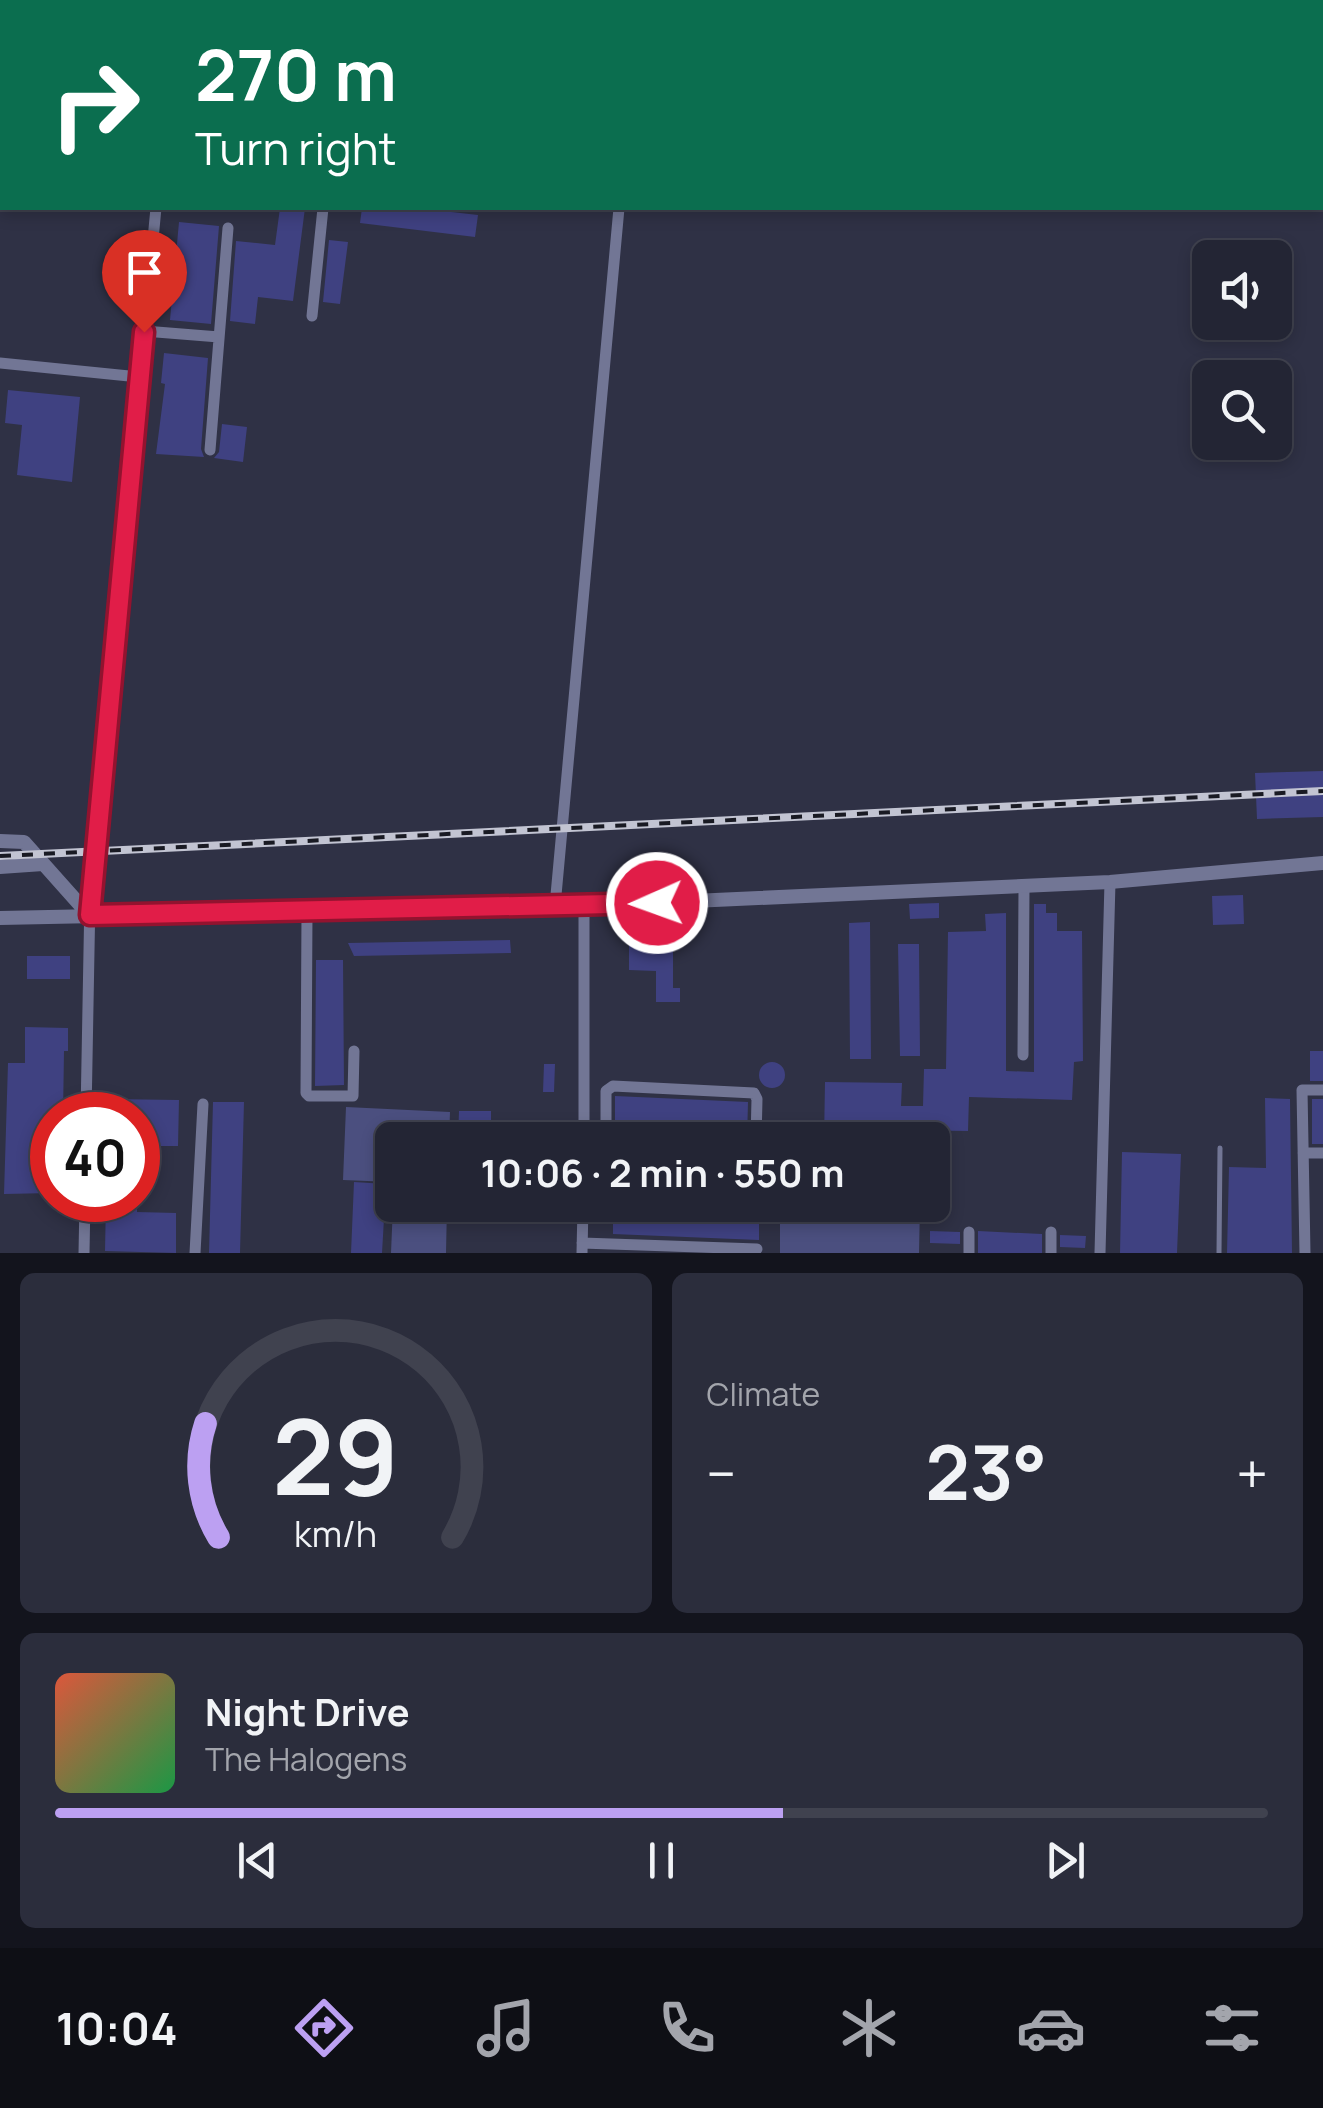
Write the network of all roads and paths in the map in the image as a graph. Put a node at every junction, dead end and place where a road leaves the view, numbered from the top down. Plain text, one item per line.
1 (156, 210) edge
2 (323, 210) edge
3 (619, 210) edge
4 (228, 228) dead end
5 (312, 316) dead end
6 (144, 332) junction
7 (219, 337) junction
8 (0, 363) edge
9 (140, 377) junction
10 (210, 450) dead end
11 (0, 841) edge
12 (1323, 863) edge
13 (44, 864) junction
14 (0, 867) edge
15 (1110, 882) junction
16 (1024, 887) junction
17 (556, 906) junction
18 (584, 906) junction
19 (307, 912) junction
20 (90, 915) junction
21 (0, 918) edge
22 (354, 1051) dead end
23 (1023, 1055) dead end
24 (1323, 1090) edge
25 (86, 1092) edge
26 (203, 1104) dead end
27 (584, 1107) junction
28 (606, 1107) junction
29 (584, 1122) edge
30 (606, 1122) edge
31 (756, 1122) edge
32 (1220, 1148) dead end
33 (1303, 1153) junction
34 (1323, 1153) edge
35 (85, 1222) edge
36 (583, 1222) edge
37 (969, 1232) dead end
38 (1051, 1232) dead end
39 (582, 1248) edge
40 (757, 1249) dead end
41 (84, 1253) edge
42 (195, 1253) edge
43 (968, 1253) edge
44 (1051, 1253) edge
45 (1100, 1253) edge
46 (1219, 1253) edge
47 (1305, 1253) edge

1 - 6 street
2 - 5 street
3 - 17 street
4 - 7 street
6 - 7 street
6 - 9 street
7 - 10 street
8 - 9 street
9 - 20 street
11 - 13 street
12 - 15 street
13 - 14 street
13 - 20 street
15 - 16 street
15 - 45 street
16 - 18 street
16 - 23 street
17 - 18 street
17 - 19 street
18 - 27 street
19 - 20 street
19 - 22 street
20 - 21 street
20 - 25 street
24 - 33 street
26 - 42 street
27 - 28 street
27 - 29 street
28 - 30 street
28 - 31 street
32 - 46 lane
33 - 34 street
33 - 47 street
35 - 41 street
36 - 39 street
37 - 43 street
38 - 44 street
39 - 40 street

